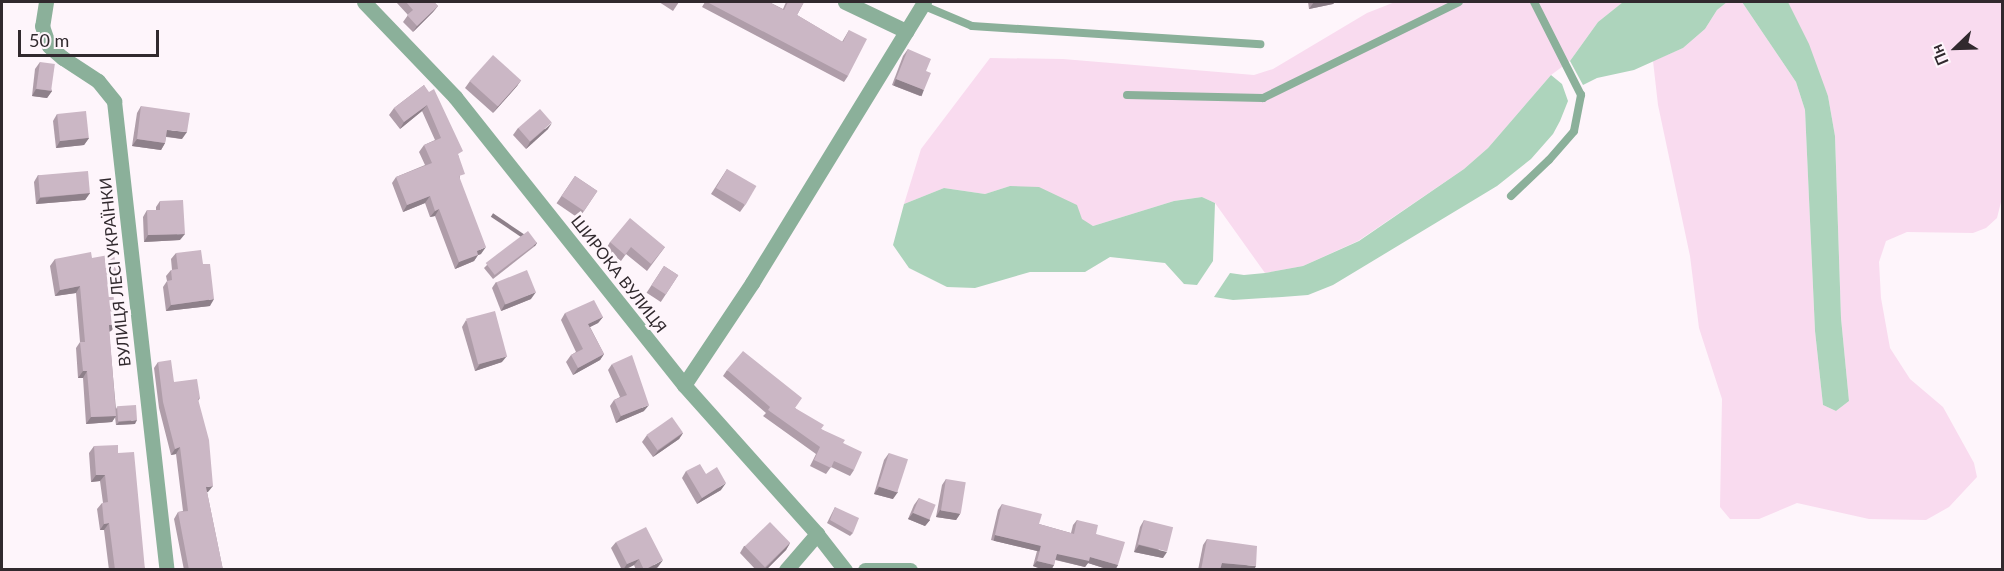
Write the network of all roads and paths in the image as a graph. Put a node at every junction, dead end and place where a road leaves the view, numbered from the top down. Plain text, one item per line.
1 (46, 2) edge
2 (364, 2) edge
3 (845, 2) edge
4 (1459, 2) edge
5 (1534, 2) edge
6 (923, 3) edge
7 (906, 31) junction
8 (1260, 44) dead end
9 (1127, 95) dead end
10 (1510, 196) dead end
11 (684, 385) junction
12 (817, 534) junction
13 (167, 570) edge
14 (786, 570) edge
15 (845, 570) edge
16 (865, 570) edge
17 (910, 570) edge

1 - 13 street, ВУЛИЦЯ ЛЕСІ УКРАЇНКИ
2 - 11 street, ШИРОКА ВУЛИЦЯ
3 - 7 street
4 - 9 lane
5 - 10 lane
6 - 7 street
6 - 8 lane
7 - 11 street
11 - 12 street, ШИРОКА ВУЛИЦЯ
12 - 14 street
12 - 15 street, ШИРОКА ВУЛИЦЯ
16 - 17 street

